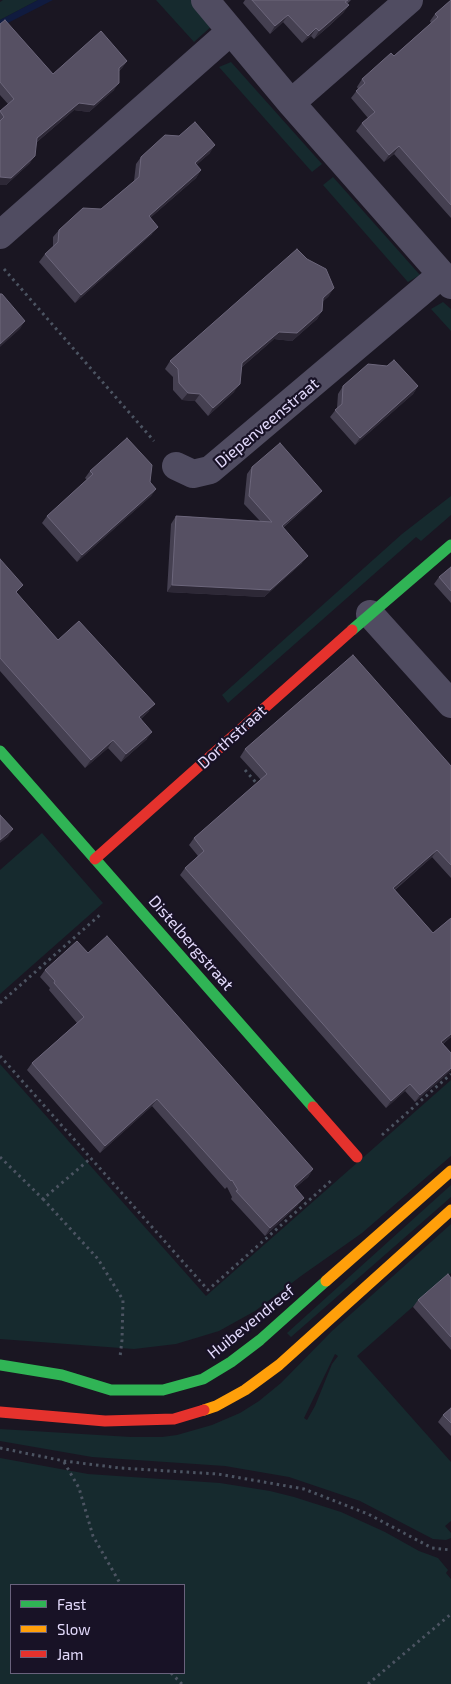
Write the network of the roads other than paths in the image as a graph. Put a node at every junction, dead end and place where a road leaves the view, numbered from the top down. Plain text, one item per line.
1 (205, 0) edge
2 (409, 0) edge
3 (230, 32) junction
4 (291, 103) junction
5 (0, 235) edge
6 (446, 280) edge
7 (176, 466) road end
8 (451, 545) edge
9 (370, 614) junction
10 (451, 704) edge
11 (0, 751) edge
12 (95, 859) junction
13 (358, 1157) road end
14 (451, 1171) edge
15 (451, 1210) edge
16 (0, 1365) edge
17 (0, 1412) edge

1 - 3 street, Diepenveenstraat
2 - 4 street
3 - 4 street, Diepenveenstraat
3 - 5 street
4 - 6 street, Diepenveenstraat
6 - 7 street, Diepenveenstraat
8 - 9 street, Dorthstraat
9 - 10 street
9 - 12 street, Dorthstraat
11 - 12 street, Distelbergstraat
12 - 13 street, Distelbergstraat
14 - 16 street, Huibevendreef
15 - 17 street

